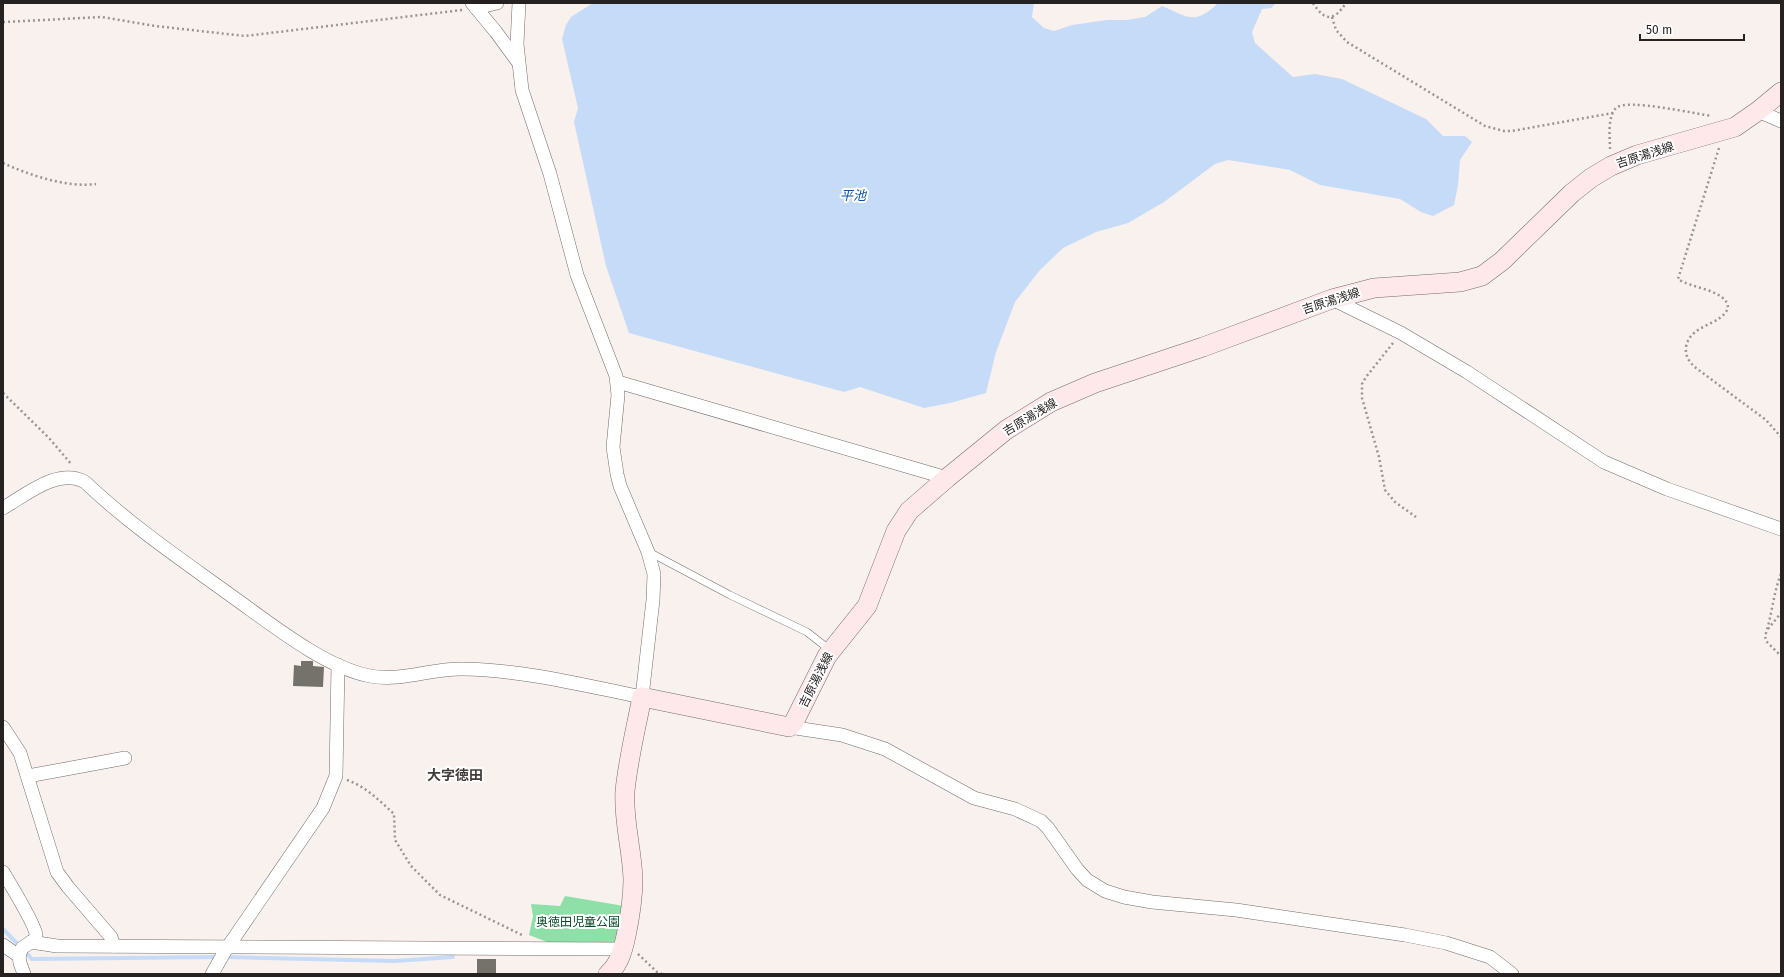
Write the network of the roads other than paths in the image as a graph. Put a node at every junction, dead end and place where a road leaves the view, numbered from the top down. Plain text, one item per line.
1 (497, 3) edge
2 (519, 3) edge
3 (474, 6) edge
4 (518, 62) junction
5 (1781, 92) edge
6 (1758, 111) junction
7 (1781, 121) edge
8 (1332, 299) junction
9 (618, 382) junction
10 (947, 478) junction
11 (3, 508) edge
12 (1781, 528) edge
13 (648, 552) junction
14 (830, 650) junction
15 (338, 665) junction
16 (642, 697) junction
17 (3, 727) edge
18 (789, 727) junction
19 (126, 758) dead end
20 (28, 776) junction
21 (3, 872) edge
22 (31, 942) junction
23 (624, 944) junction
24 (3, 945) edge
25 (114, 946) junction
26 (228, 947) junction
27 (19, 956) junction
28 (24, 974) edge
29 (212, 974) edge
30 (608, 974) edge
31 (1512, 974) edge

1 - 3 street
2 - 4 street
3 - 4 street
4 - 9 street
5 - 6 main road, 吉原湯浅線
6 - 7 street
6 - 8 main road, 吉原湯浅線
8 - 10 main road, 吉原湯浅線
8 - 12 street
9 - 10 street
9 - 13 street
10 - 14 main road, 吉原湯浅線
11 - 15 street
13 - 14 lane
13 - 16 street
14 - 18 main road, 吉原湯浅線
15 - 16 street
15 - 26 street
16 - 18 main road
16 - 23 main road
17 - 20 street
18 - 31 street
19 - 20 street
20 - 25 street
21 - 22 street
22 - 25 street
22 - 27 street
23 - 26 street
23 - 30 main road
24 - 27 street
25 - 26 street
26 - 29 street
27 - 28 street

